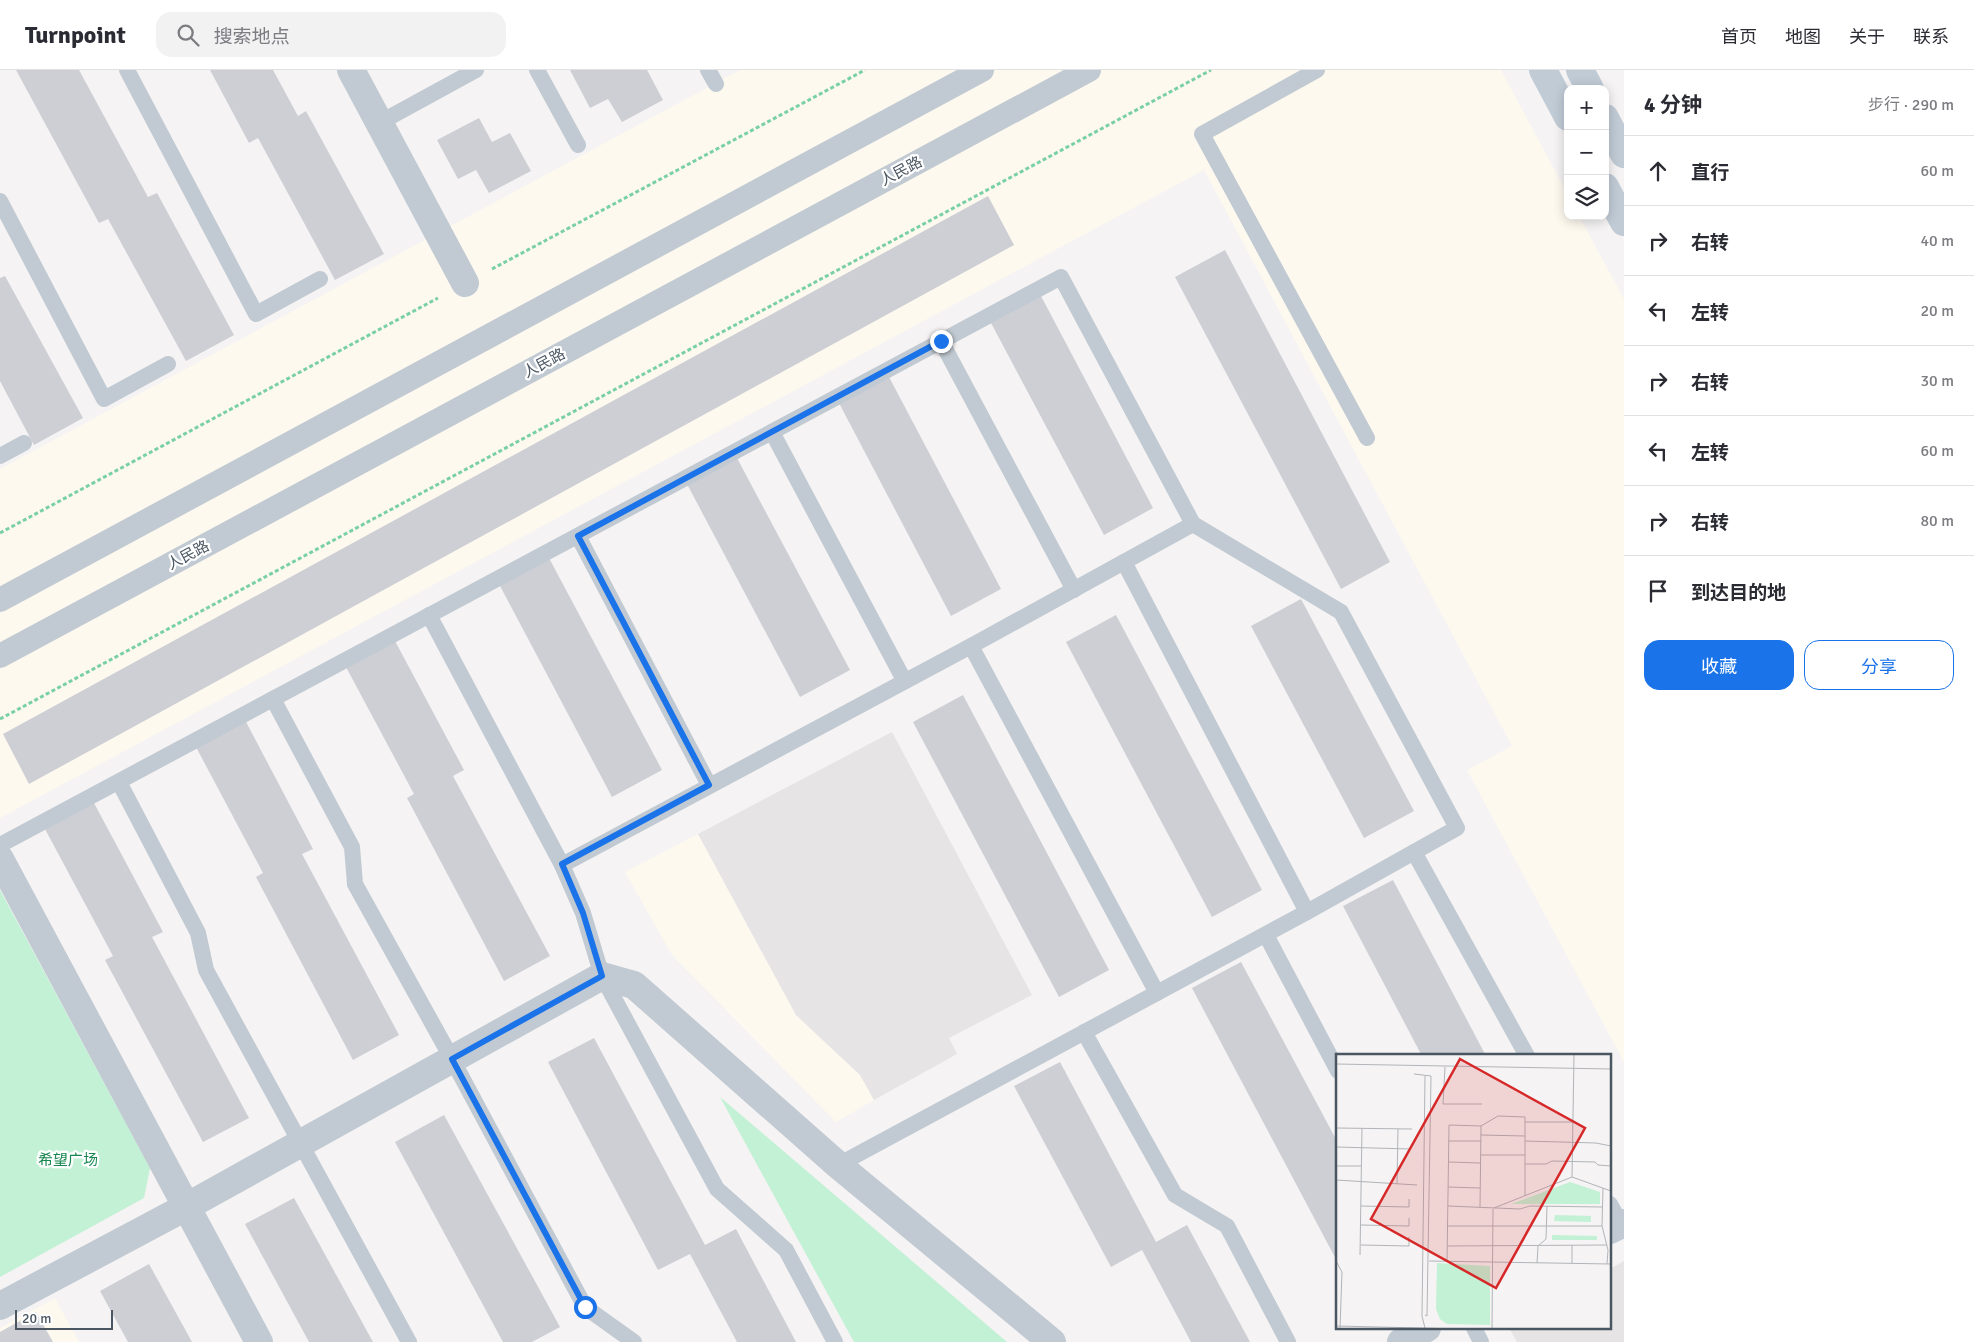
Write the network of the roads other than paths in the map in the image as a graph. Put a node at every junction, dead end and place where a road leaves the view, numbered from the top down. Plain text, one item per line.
1 (126, 70) edge
2 (351, 70) edge
3 (476, 70) edge
4 (538, 70) edge
5 (982, 70) edge
6 (1088, 70) edge
7 (1317, 70) edge
8 (1543, 70) edge
9 (1580, 70) edge
10 (1588, 85) edge
11 (1564, 109) edge
12 (379, 123) junction
13 (1609, 126) edge
14 (578, 145) dead end
15 (1624, 154) edge
16 (1609, 194) edge
17 (0, 201) edge
18 (1624, 222) edge
19 (320, 279) dead end
20 (465, 283) road end
21 (941, 341) junction
22 (168, 364) dead end
23 (772, 432) junction
24 (1367, 438) dead end
25 (24, 443) dead end
26 (0, 456) edge
27 (1193, 524) junction
28 (578, 536) junction
29 (1124, 562) junction
30 (1074, 590) junction
31 (0, 600) edge
32 (430, 616) junction
33 (971, 646) junction
34 (0, 656) edge
35 (904, 680) junction
36 (273, 699) junction
37 (120, 782) junction
38 (709, 785) junction
39 (0, 846) edge
40 (1414, 852) junction
41 (0, 859) edge
42 (562, 864) junction
43 (1307, 912) junction
44 (1266, 935) junction
45 (602, 976) junction
46 (1157, 993) junction
47 (1084, 1032) junction
48 (1527, 1054) edge
49 (452, 1059) junction
50 (1336, 1067) edge
51 (299, 1144) junction
52 (838, 1165) junction
53 (186, 1207) junction
54 (0, 1306) edge
55 (1423, 1330) edge
56 (1475, 1330) edge
57 (259, 1342) edge
58 (409, 1342) edge
59 (634, 1342) edge
60 (835, 1342) edge
61 (1052, 1342) edge
62 (1288, 1342) edge
63 (1401, 1342) edge
64 (1481, 1342) edge

1 - 19 lane
2 - 12 street
3 - 12 lane
4 - 14 lane
5 - 31 street
6 - 34 street, 人民路
7 - 24 lane
8 - 11 main road
9 - 10 main road
12 - 20 street
13 - 15 main road
16 - 18 main road
17 - 22 lane
21 - 23 lane
21 - 27 lane
21 - 30 lane
23 - 28 lane
23 - 35 lane
25 - 26 lane
27 - 29 lane
27 - 40 lane
28 - 32 lane
28 - 38 lane
29 - 30 lane
29 - 43 lane
30 - 33 lane
32 - 36 lane
32 - 42 lane
33 - 35 lane
33 - 46 lane
35 - 38 lane
36 - 37 lane
36 - 49 lane
37 - 39 lane
37 - 51 lane
38 - 42 lane
40 - 43 lane
40 - 48 lane
41 - 53 street
42 - 45 lane
43 - 44 lane
44 - 46 lane
44 - 50 lane
45 - 49 street
45 - 52 street
45 - 60 lane
46 - 47 lane
47 - 52 lane
47 - 62 lane
49 - 51 street
49 - 59 lane
51 - 53 street
51 - 58 lane
52 - 61 street
53 - 54 street
53 - 57 street
55 - 63 street
56 - 64 lane

